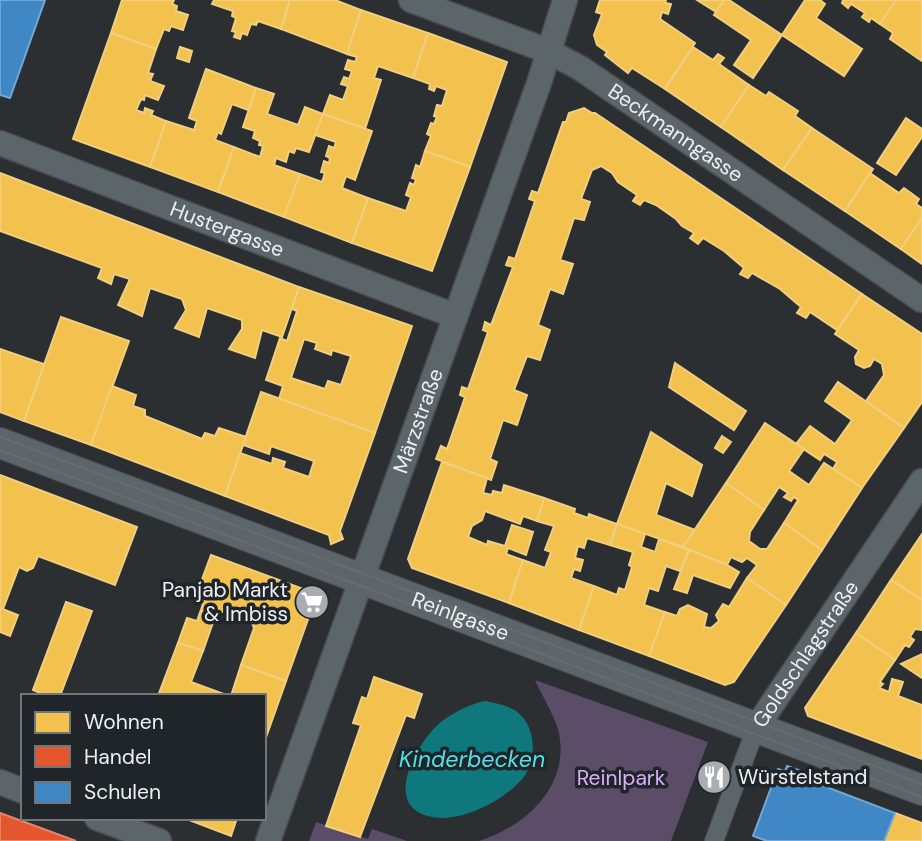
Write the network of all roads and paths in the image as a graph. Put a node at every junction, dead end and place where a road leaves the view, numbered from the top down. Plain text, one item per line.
1 (411, 0) edge
2 (565, 0) edge
3 (548, 51) junction
4 (0, 143) edge
5 (922, 300) edge
6 (455, 316) junction
7 (0, 443) edge
8 (922, 481) edge
9 (361, 580) junction
10 (756, 728) junction
11 (0, 782) edge
12 (21, 790) edge
13 (922, 790) edge
14 (102, 820) edge
15 (159, 841) edge
16 (268, 841) edge
17 (714, 841) edge

1 - 3 street, Beckmanngasse
2 - 3 street, Märzstraße
3 - 5 street, Beckmanngasse
3 - 6 street, Märzstraße
4 - 6 street, Hustergasse
6 - 9 street, Märzstraße
7 - 9 street, Reinlgasse
8 - 10 street, Goldschlagstraße
9 - 10 street, Reinlgasse
9 - 16 street, Märzstraße
10 - 13 street, Reinlgasse
10 - 17 street, Goldschlagstraße
11 - 12 street
14 - 15 street

